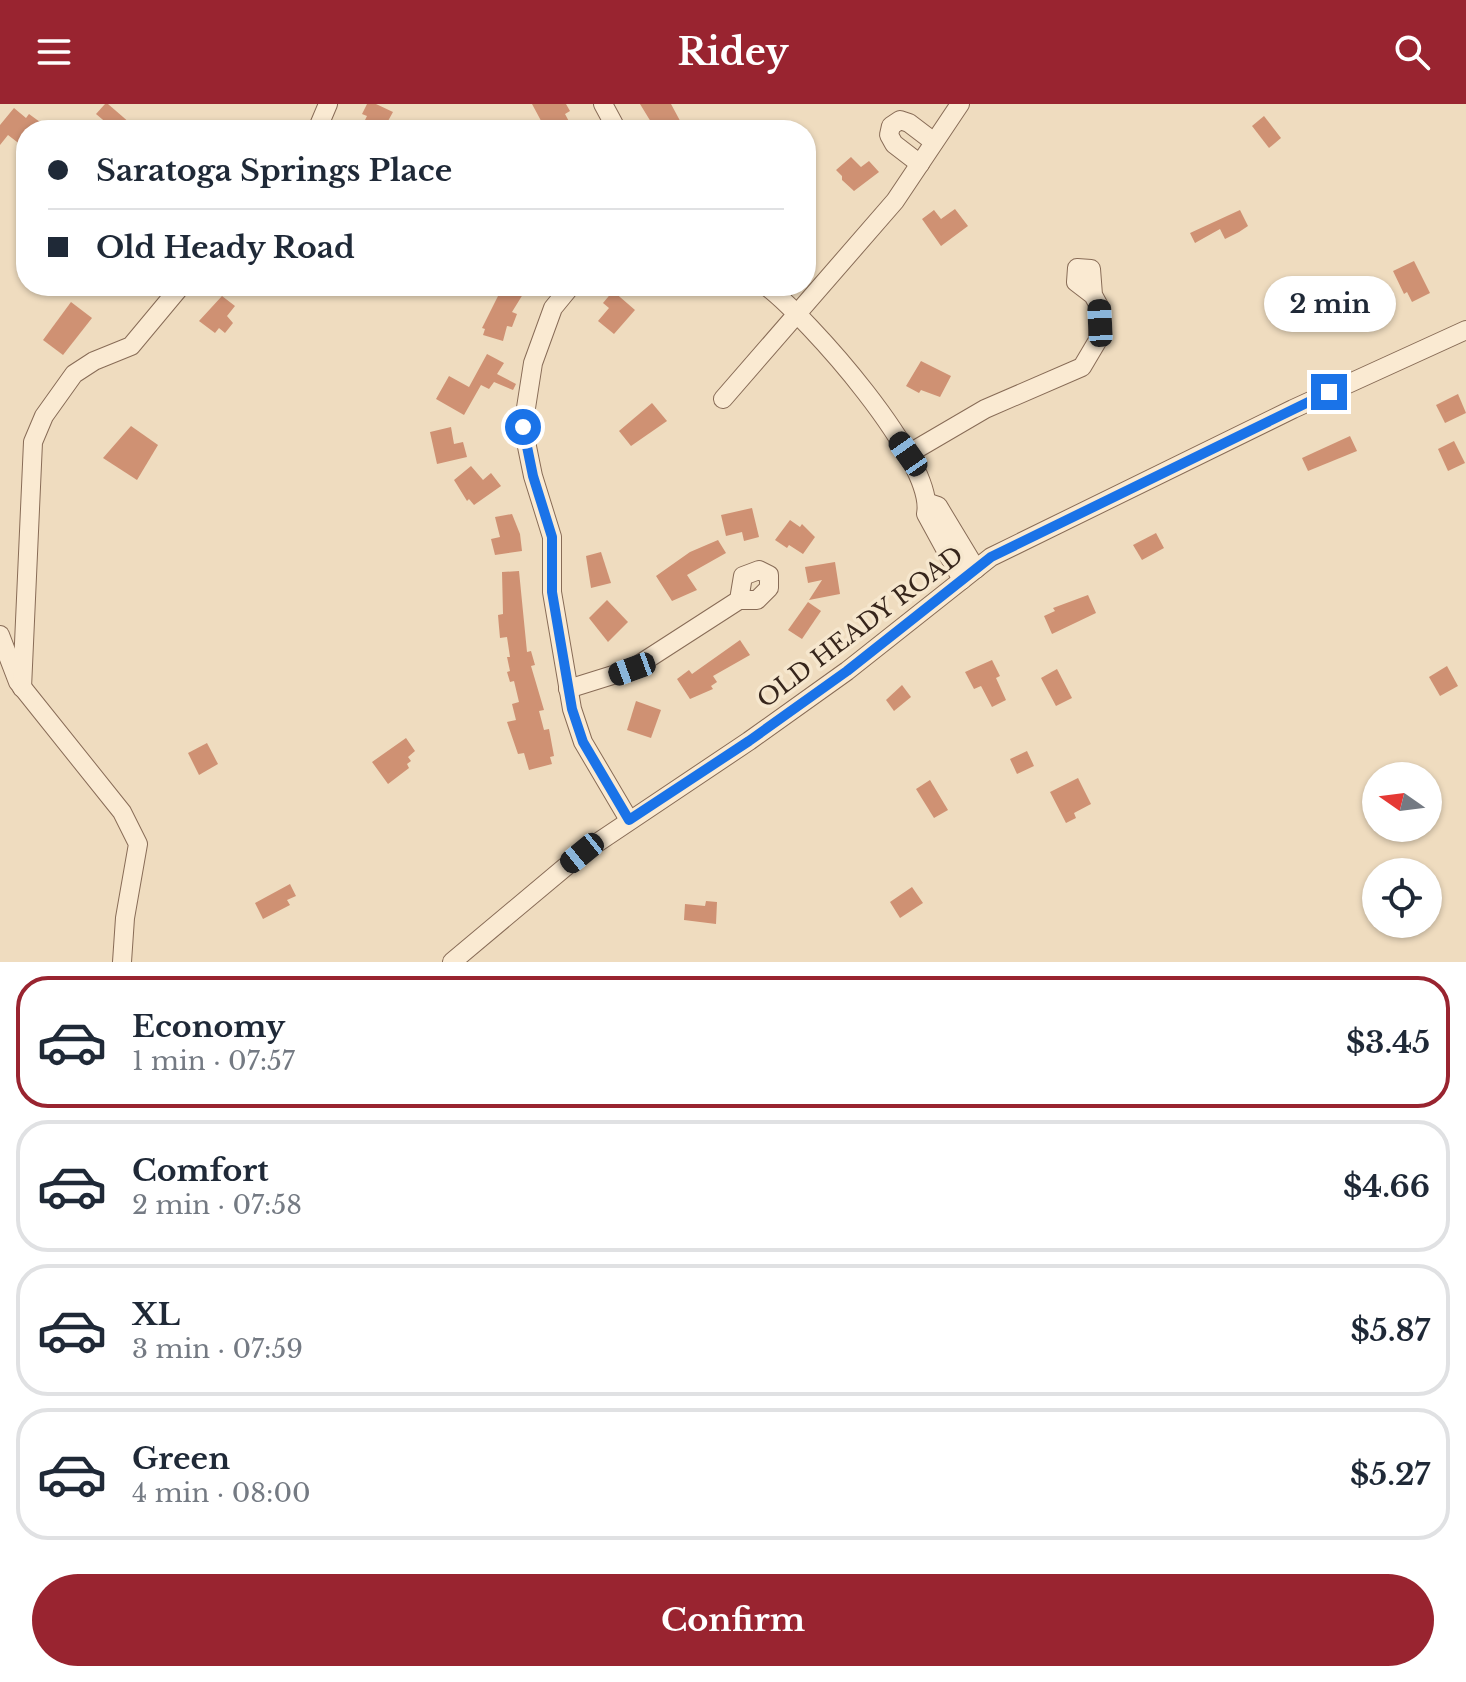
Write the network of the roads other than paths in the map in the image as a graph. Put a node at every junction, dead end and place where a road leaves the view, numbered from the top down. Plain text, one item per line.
1 (960, 104) edge
2 (934, 142) junction
3 (920, 164) junction
4 (816, 292) edge
5 (1093, 295) dead end
6 (173, 296) edge
7 (563, 296) edge
8 (778, 296) edge
9 (812, 296) edge
10 (797, 312) junction
11 (1466, 330) edge
12 (723, 399) dead end
13 (908, 454) junction
14 (969, 574) junction
15 (739, 600) dead end
16 (0, 635) edge
17 (22, 688) junction
18 (568, 689) junction
19 (629, 820) junction
20 (122, 962) edge
21 (452, 962) edge

1 - 2 street
2 - 3 street
2 - 3 street
3 - 4 street
5 - 13 street
6 - 17 street
7 - 18 street
8 - 10 street
9 - 10 street
10 - 12 street
10 - 13 street
11 - 14 street, OLD HEADY ROAD
13 - 14 street
14 - 19 street, OLD HEADY ROAD
15 - 18 street
16 - 17 street
17 - 20 street
18 - 19 street
19 - 21 street, OLD HEADY ROAD

